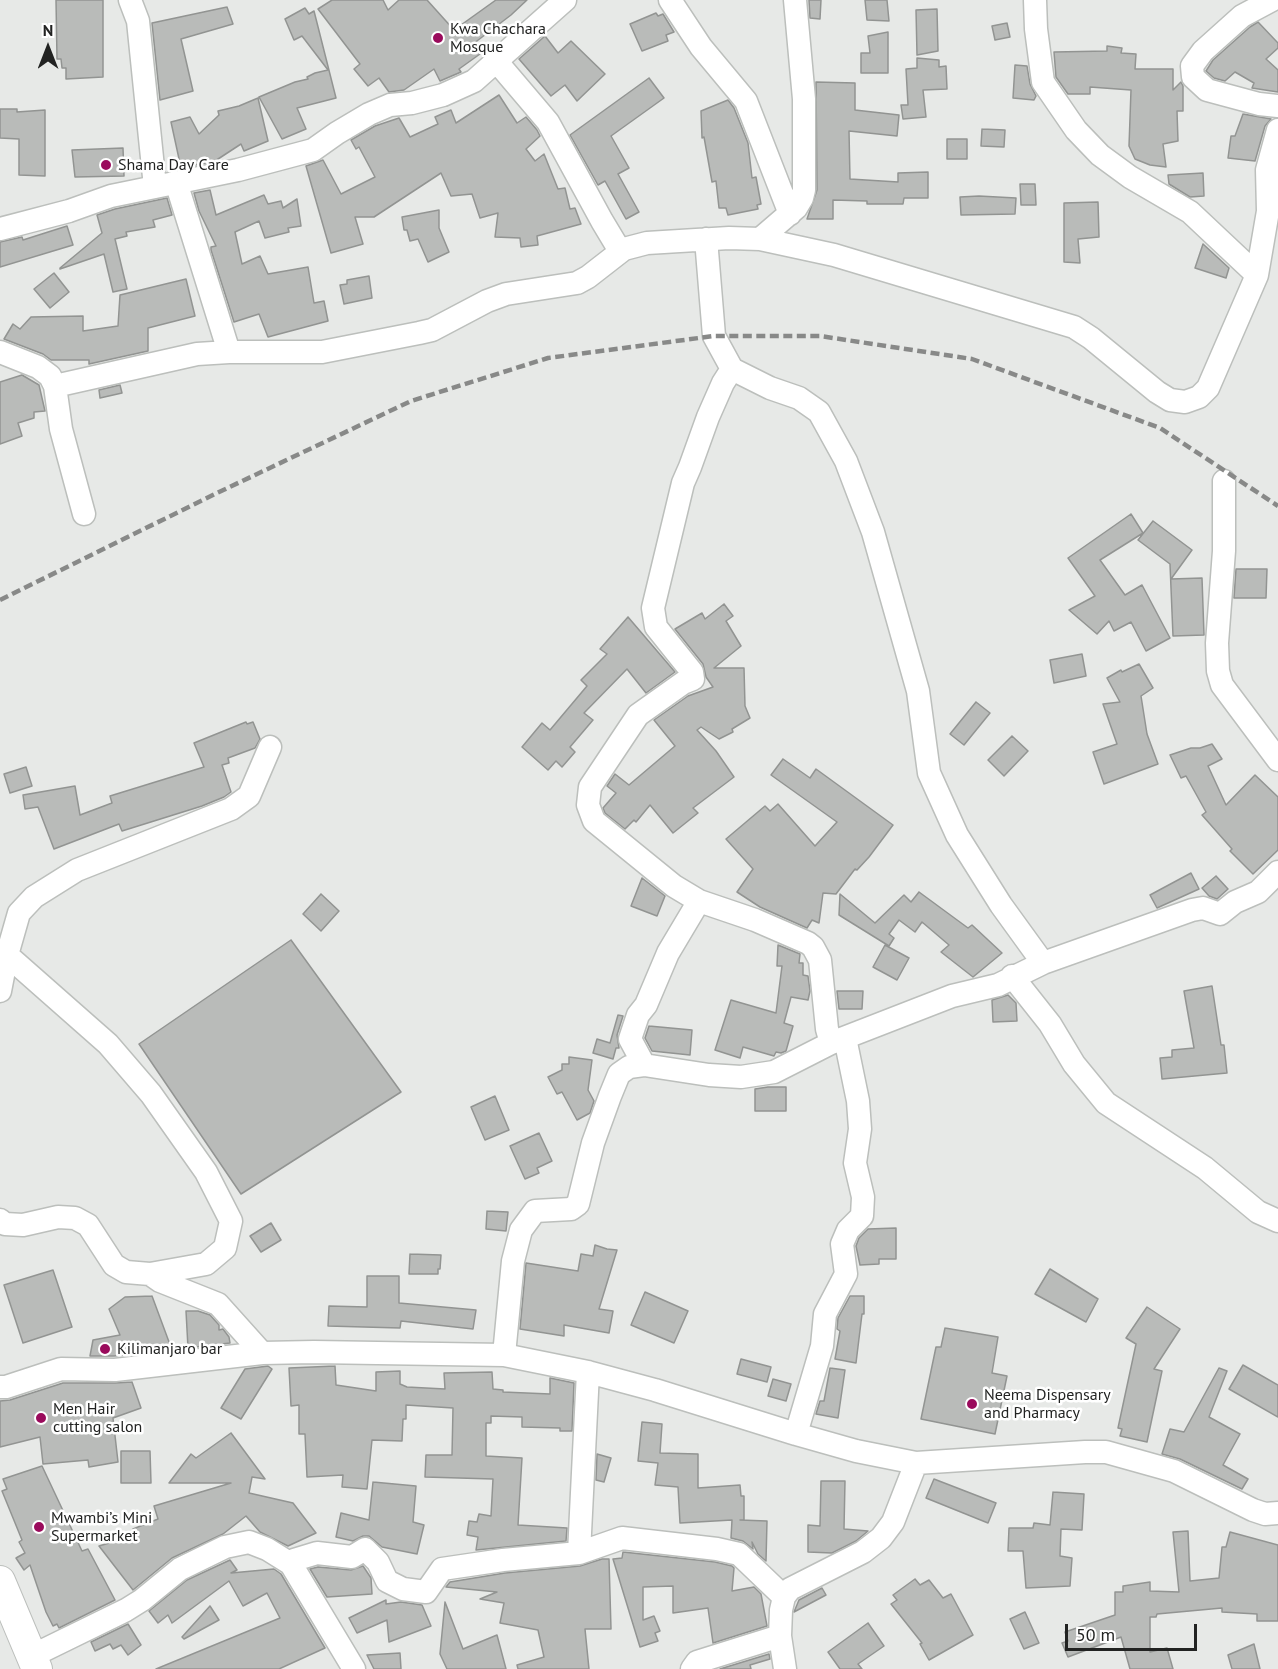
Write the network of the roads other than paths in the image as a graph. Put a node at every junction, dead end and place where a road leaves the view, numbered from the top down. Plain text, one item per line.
1 (130, 0) edge
2 (565, 0) edge
3 (670, 0) edge
4 (795, 0) edge
5 (1035, 0) edge
6 (1272, 0) edge
7 (498, 60) junction
8 (1278, 106) edge
9 (1278, 130) edge
10 (165, 184) junction
11 (790, 214) junction
12 (0, 229) edge
13 (706, 239) junction
14 (760, 239) junction
15 (620, 251) junction
16 (1257, 274) junction
17 (229, 351) junction
18 (0, 352) edge
19 (732, 369) junction
20 (55, 386) junction
21 (1224, 481) dead end
22 (84, 514) dead end
23 (270, 747) dead end
24 (1278, 760) edge
25 (1278, 872) edge
26 (699, 901) junction
27 (7, 955) junction
28 (1043, 963) junction
29 (1012, 976) junction
30 (0, 991) edge
31 (838, 1040) junction
32 (644, 1065) junction
33 (0, 1220) edge
34 (1278, 1221) edge
35 (150, 1274) junction
36 (262, 1353) junction
37 (504, 1355) junction
38 (588, 1372) junction
39 (0, 1387) edge
40 (796, 1434) junction
41 (916, 1462) junction
42 (1278, 1514) edge
43 (579, 1553) junction
44 (291, 1564) junction
45 (0, 1581) edge
46 (784, 1597) junction
47 (780, 1636) junction
48 (34, 1663) edge
49 (354, 1669) edge
50 (692, 1669) edge
51 (785, 1669) edge

1 - 10 street
2 - 7 street
3 - 11 street
4 - 11 street
5 - 16 street
6 - 8 street
7 - 10 street
7 - 15 street
9 - 16 street
10 - 12 street
10 - 17 street
11 - 14 street
13 - 14 street
13 - 15 street
13 - 19 street
14 - 16 street
15 - 17 street
17 - 20 street
18 - 20 street
19 - 26 street
19 - 28 street
20 - 22 street
21 - 24 street
23 - 27 street
25 - 28 street
26 - 31 street
26 - 32 street
27 - 30 street
27 - 35 street
28 - 29 street
29 - 31 street
29 - 34 street
31 - 32 street
31 - 40 street
32 - 37 street
33 - 35 street
35 - 36 street
36 - 37 street
36 - 39 street
37 - 38 street
38 - 40 street
38 - 43 street
40 - 41 street
41 - 42 street
41 - 46 street
43 - 44 street
43 - 46 street
44 - 48 street
44 - 49 street
45 - 48 main road
46 - 47 street
47 - 50 street
47 - 51 street

